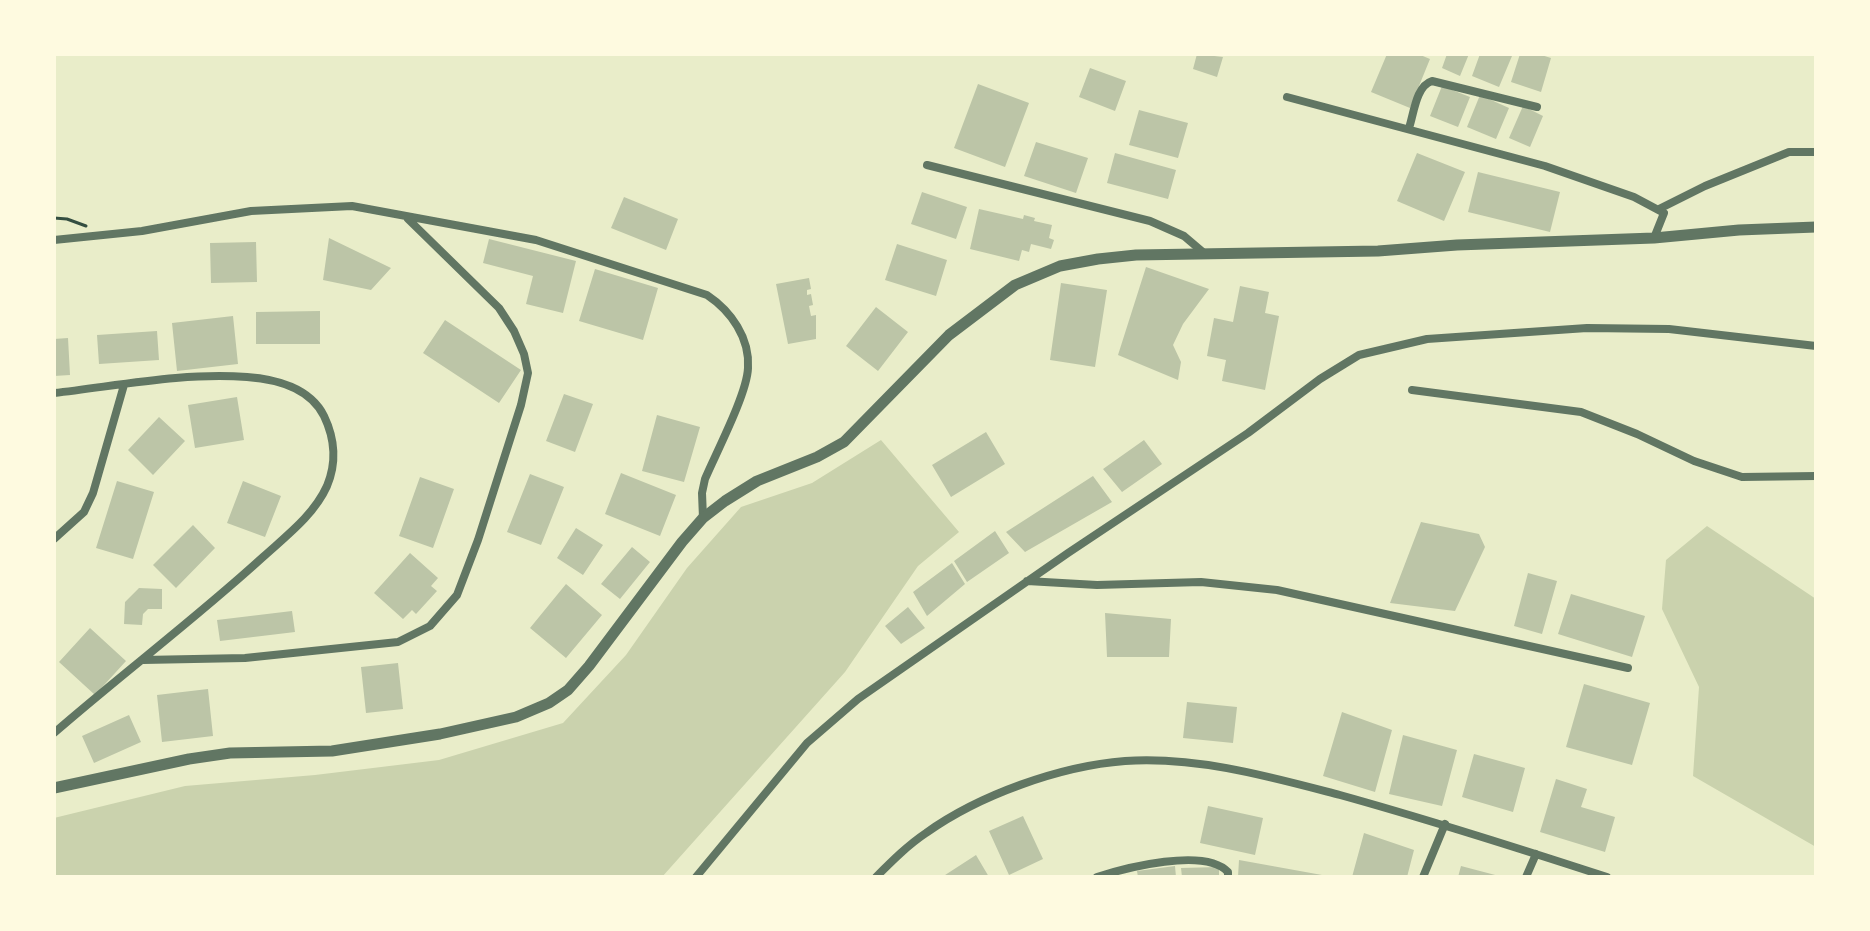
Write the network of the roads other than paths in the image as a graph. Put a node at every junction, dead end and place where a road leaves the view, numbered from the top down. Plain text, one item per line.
1 (1287, 97) dead end
2 (1537, 107) dead end
3 (1409, 128) junction
4 (1816, 152) edge
5 (927, 165) dead end
6 (1659, 209) junction
7 (408, 218) junction
8 (1816, 227) edge
9 (1654, 238) junction
10 (54, 240) edge
11 (1204, 253) junction
12 (1816, 346) edge
13 (124, 385) junction
14 (1412, 390) dead end
15 (54, 393) edge
16 (1816, 476) edge
17 (703, 518) junction
18 (54, 539) edge
19 (1027, 581) junction
20 (143, 660) junction
21 (1628, 668) dead end
22 (54, 733) edge
23 (54, 788) edge
24 (1445, 824) junction
25 (1536, 854) junction
26 (696, 877) edge
27 (876, 877) edge
28 (1097, 877) edge
29 (1228, 877) edge
30 (1423, 877) edge
31 (1526, 877) edge
32 (1607, 877) edge

1 - 3 street
2 - 3 street
3 - 6 street
4 - 6 street
5 - 11 street
6 - 9 street
7 - 10 street
7 - 17 street
7 - 20 street
8 - 9 street
9 - 11 street
11 - 17 street
12 - 19 street
13 - 15 street
13 - 18 street
13 - 20 street
14 - 16 street
17 - 23 street
19 - 21 street
19 - 26 street
20 - 22 street
24 - 25 street
24 - 27 street
24 - 30 street
25 - 31 street
25 - 32 street
28 - 29 street

